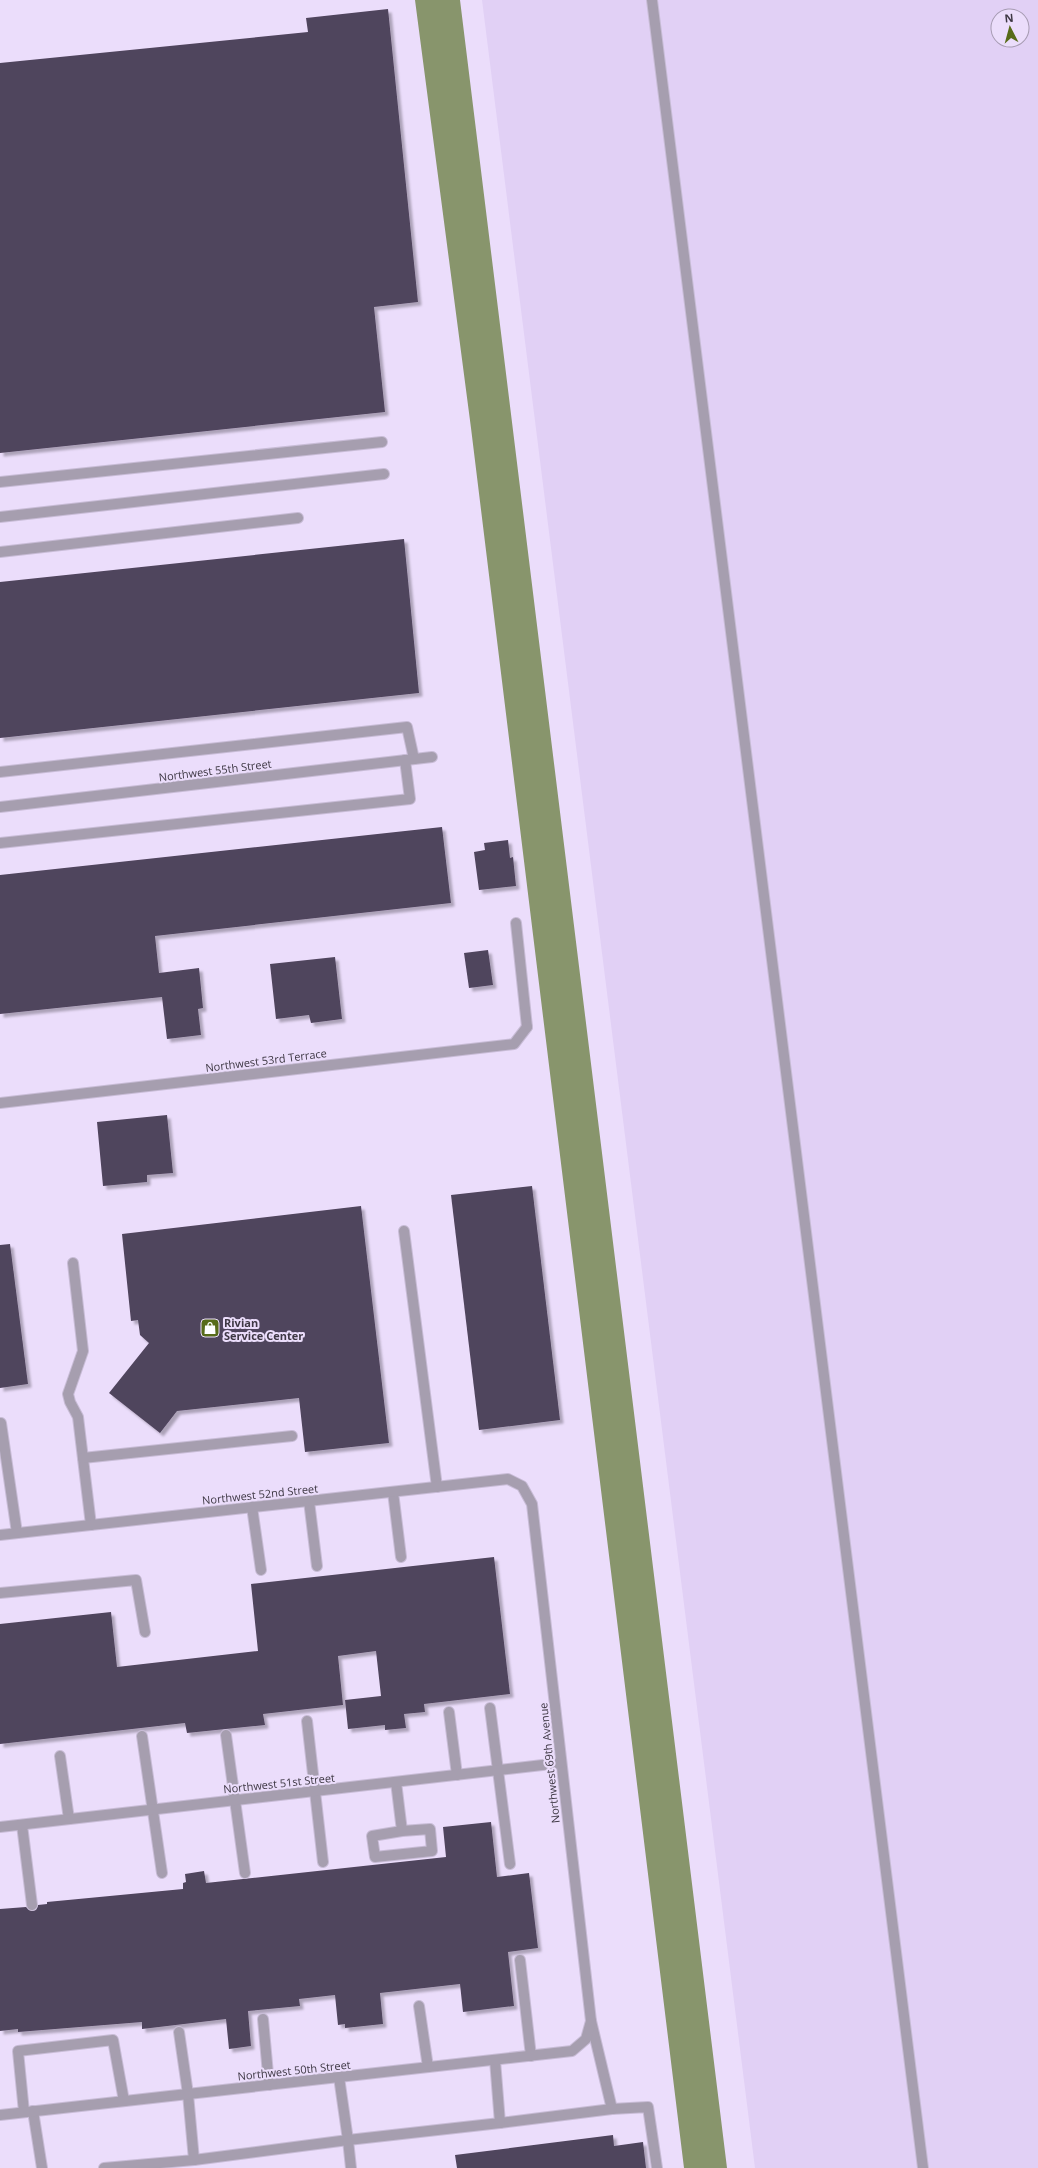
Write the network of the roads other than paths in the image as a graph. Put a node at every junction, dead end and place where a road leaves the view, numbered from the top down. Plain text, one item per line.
1 (652, 0) edge
2 (382, 442) dead end
3 (384, 474) dead end
4 (0, 482) edge
5 (0, 517) edge
6 (298, 518) dead end
7 (0, 552) edge
8 (432, 757) dead end
9 (410, 759) junction
10 (0, 772) edge
11 (0, 807) edge
12 (0, 843) edge
13 (516, 923) dead end
14 (0, 1103) edge
15 (404, 1231) dead end
16 (73, 1263) dead end
17 (1, 1422) dead end
18 (292, 1436) dead end
19 (83, 1458) junction
20 (522, 1486) joint
21 (437, 1487) junction
22 (393, 1492) junction
23 (309, 1501) junction
24 (252, 1507) junction
25 (91, 1525) junction
26 (17, 1533) junction
27 (0, 1535) edge
28 (401, 1557) dead end
29 (317, 1566) dead end
30 (261, 1570) dead end
31 (0, 1593) edge
32 (144, 1632) dead end
33 (490, 1708) dead end
34 (449, 1712) dead end
35 (307, 1721) dead end
36 (226, 1735) dead end
37 (142, 1736) dead end
38 (60, 1756) dead end
39 (560, 1763) junction
40 (498, 1770) junction
41 (457, 1775) junction
42 (396, 1782) junction
43 (316, 1791) junction
44 (235, 1800) junction
45 (152, 1810) junction
46 (69, 1819) junction
47 (22, 1825) junction
48 (0, 1827) edge
49 (402, 1831) junction
50 (323, 1862) dead end
51 (510, 1864) dead end
52 (162, 1873) dead end
53 (245, 1873) dead end
54 (32, 1905) dead end
55 (520, 1960) dead end
56 (419, 2006) dead end
57 (263, 2019) dead end
58 (591, 2022) junction
59 (179, 2032) dead end
60 (586, 2039) joint
61 (531, 2056) junction
62 (495, 2060) junction
63 (428, 2067) junction
64 (339, 2077) junction
65 (269, 2085) junction
66 (188, 2094) junction
67 (124, 2101) junction
68 (612, 2109) junction
69 (29, 2112) junction
70 (0, 2115) edge
71 (500, 2123) junction
72 (348, 2140) junction
73 (194, 2160) junction
74 (42, 2168) edge
75 (104, 2168) edge
76 (351, 2168) edge
77 (657, 2168) edge
78 (923, 2168) edge

1 - 78 street
2 - 4 street
3 - 5 street
6 - 7 street
8 - 9 street, Northwest 55th Street
9 - 10 street
9 - 11 street, Northwest 55th Street
9 - 12 street
13 - 14 street, Northwest 53rd Terrace
15 - 21 street
16 - 19 street
17 - 26 street
18 - 19 street
19 - 25 street
20 - 21 street, Northwest 52nd Street
20 - 39 street, Northwest 69th Avenue
21 - 22 street, Northwest 52nd Street
22 - 23 street, Northwest 52nd Street
22 - 28 street
23 - 24 street, Northwest 52nd Street
23 - 29 street
24 - 25 street, Northwest 52nd Street
24 - 30 street
25 - 26 street, Northwest 52nd Street
26 - 27 street, Northwest 52nd Street
31 - 32 street
33 - 40 street
34 - 41 street
35 - 43 street
36 - 44 street
37 - 45 street
38 - 46 street
39 - 40 street, Northwest 51st Street
39 - 58 street, Northwest 69th Avenue
40 - 41 street, Northwest 51st Street
40 - 51 street
41 - 42 street, Northwest 51st Street
42 - 43 street, Northwest 51st Street
42 - 49 street
43 - 44 street, Northwest 51st Street
43 - 50 street
44 - 45 street, Northwest 51st Street
44 - 53 street
45 - 46 street, Northwest 51st Street
45 - 52 street
46 - 47 street, Northwest 51st Street
47 - 48 street, Northwest 51st Street
47 - 54 street
49 - 49 street
55 - 61 street
56 - 63 street
57 - 65 street
58 - 60 street, Northwest 69th Avenue
58 - 68 street
59 - 66 street
60 - 61 street, Northwest 50th Street
61 - 62 street, Northwest 50th Street
62 - 63 street, Northwest 50th Street
62 - 71 street
63 - 64 street, Northwest 50th Street
64 - 65 street, Northwest 50th Street
64 - 72 street
65 - 66 street, Northwest 50th Street
66 - 67 street, Northwest 50th Street
66 - 73 street
67 - 69 street, Northwest 50th Street
67 - 69 street
68 - 71 street
68 - 77 street
69 - 70 street, Northwest 50th Street
69 - 74 street
71 - 72 street
72 - 73 street
72 - 76 street
73 - 75 street

